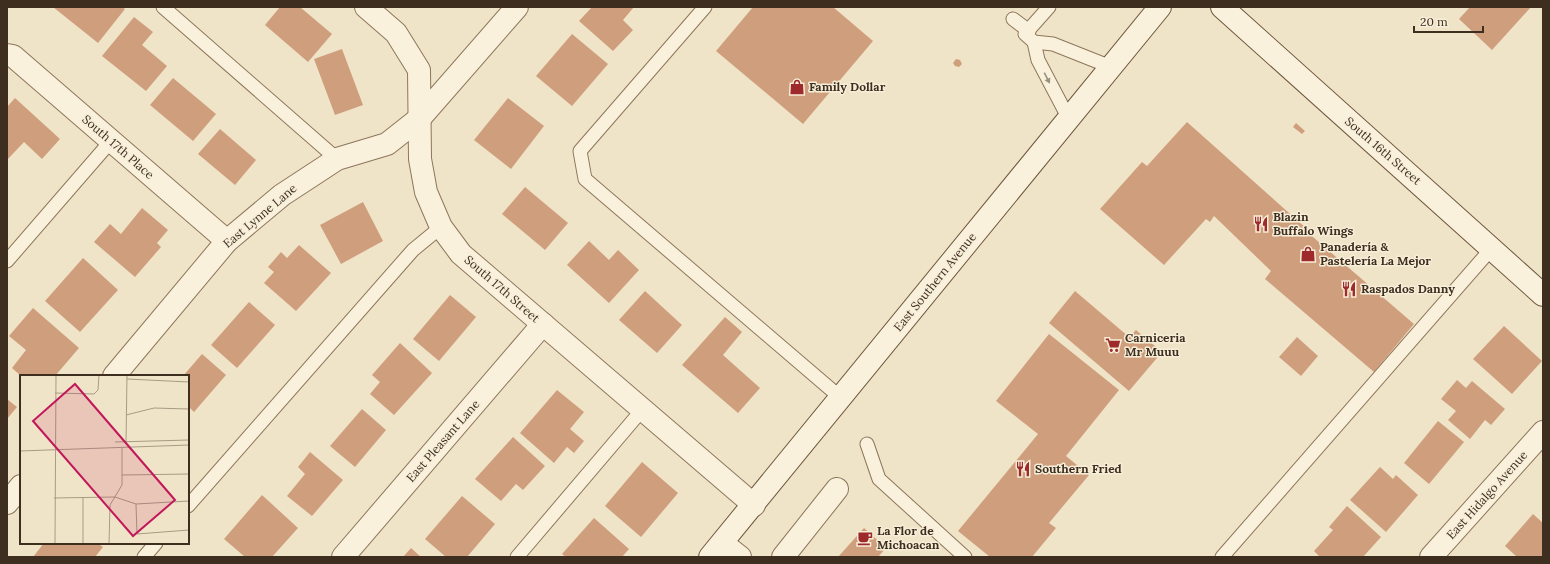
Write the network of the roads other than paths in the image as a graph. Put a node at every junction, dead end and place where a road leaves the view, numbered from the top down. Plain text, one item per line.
1 (163, 7) edge
2 (366, 7) edge
3 (517, 7) edge
4 (705, 7) edge
5 (1049, 7) edge
6 (1160, 7) edge
7 (1222, 7) edge
8 (1013, 18) dead end
9 (1031, 36) junction
10 (7, 55) edge
11 (1111, 67) junction
12 (420, 118) junction
13 (1069, 119) junction
14 (111, 141) junction
15 (337, 159) junction
16 (441, 227) junction
17 (227, 241) junction
18 (1492, 248) junction
19 (7, 261) edge
20 (1543, 295) edge
21 (543, 324) junction
22 (115, 375) edge
23 (841, 398) junction
24 (642, 410) junction
25 (1543, 432) edge
26 (867, 444) dead end
27 (20, 487) edge
28 (837, 489) dead end
29 (7, 503) edge
30 (189, 505) edge
31 (754, 505) junction
32 (155, 544) edge
33 (716, 550) edge
34 (144, 557) edge
35 (343, 557) edge
36 (517, 557) edge
37 (740, 557) edge
38 (783, 557) edge
39 (965, 557) edge
40 (1222, 557) edge
41 (1431, 557) edge

1 - 15 lane
2 - 12 street, South 17th Street
3 - 12 street, East Lynne Lane
4 - 23 lane
5 - 9 lane
6 - 11 street, East Southern Avenue
7 - 18 street, South 16th Street
8 - 9 lane
9 - 11 lane
9 -> 13 lane
10 - 14 street, South 17th Place
11 - 13 street, East Southern Avenue
12 - 15 street, East Lynne Lane
12 - 16 street, South 17th Street
13 - 23 street, East Southern Avenue
14 - 17 street, South 17th Place
14 - 19 lane
15 - 17 street, East Lynne Lane
16 - 21 street, South 17th Street
16 - 30 lane
17 - 22 street, East Lynne Lane
18 - 20 street, South 16th Street
18 - 40 lane
21 - 24 street, South 17th Street
21 - 35 street, East Pleasant Lane
23 - 31 street, East Southern Avenue
24 - 31 street, South 17th Street
24 - 36 lane
25 - 41 street, East Hidalgo Avenue
26 - 39 lane
27 - 29 street
28 - 38 street
31 - 33 street, East Southern Avenue
32 - 34 lane
33 - 37 street

